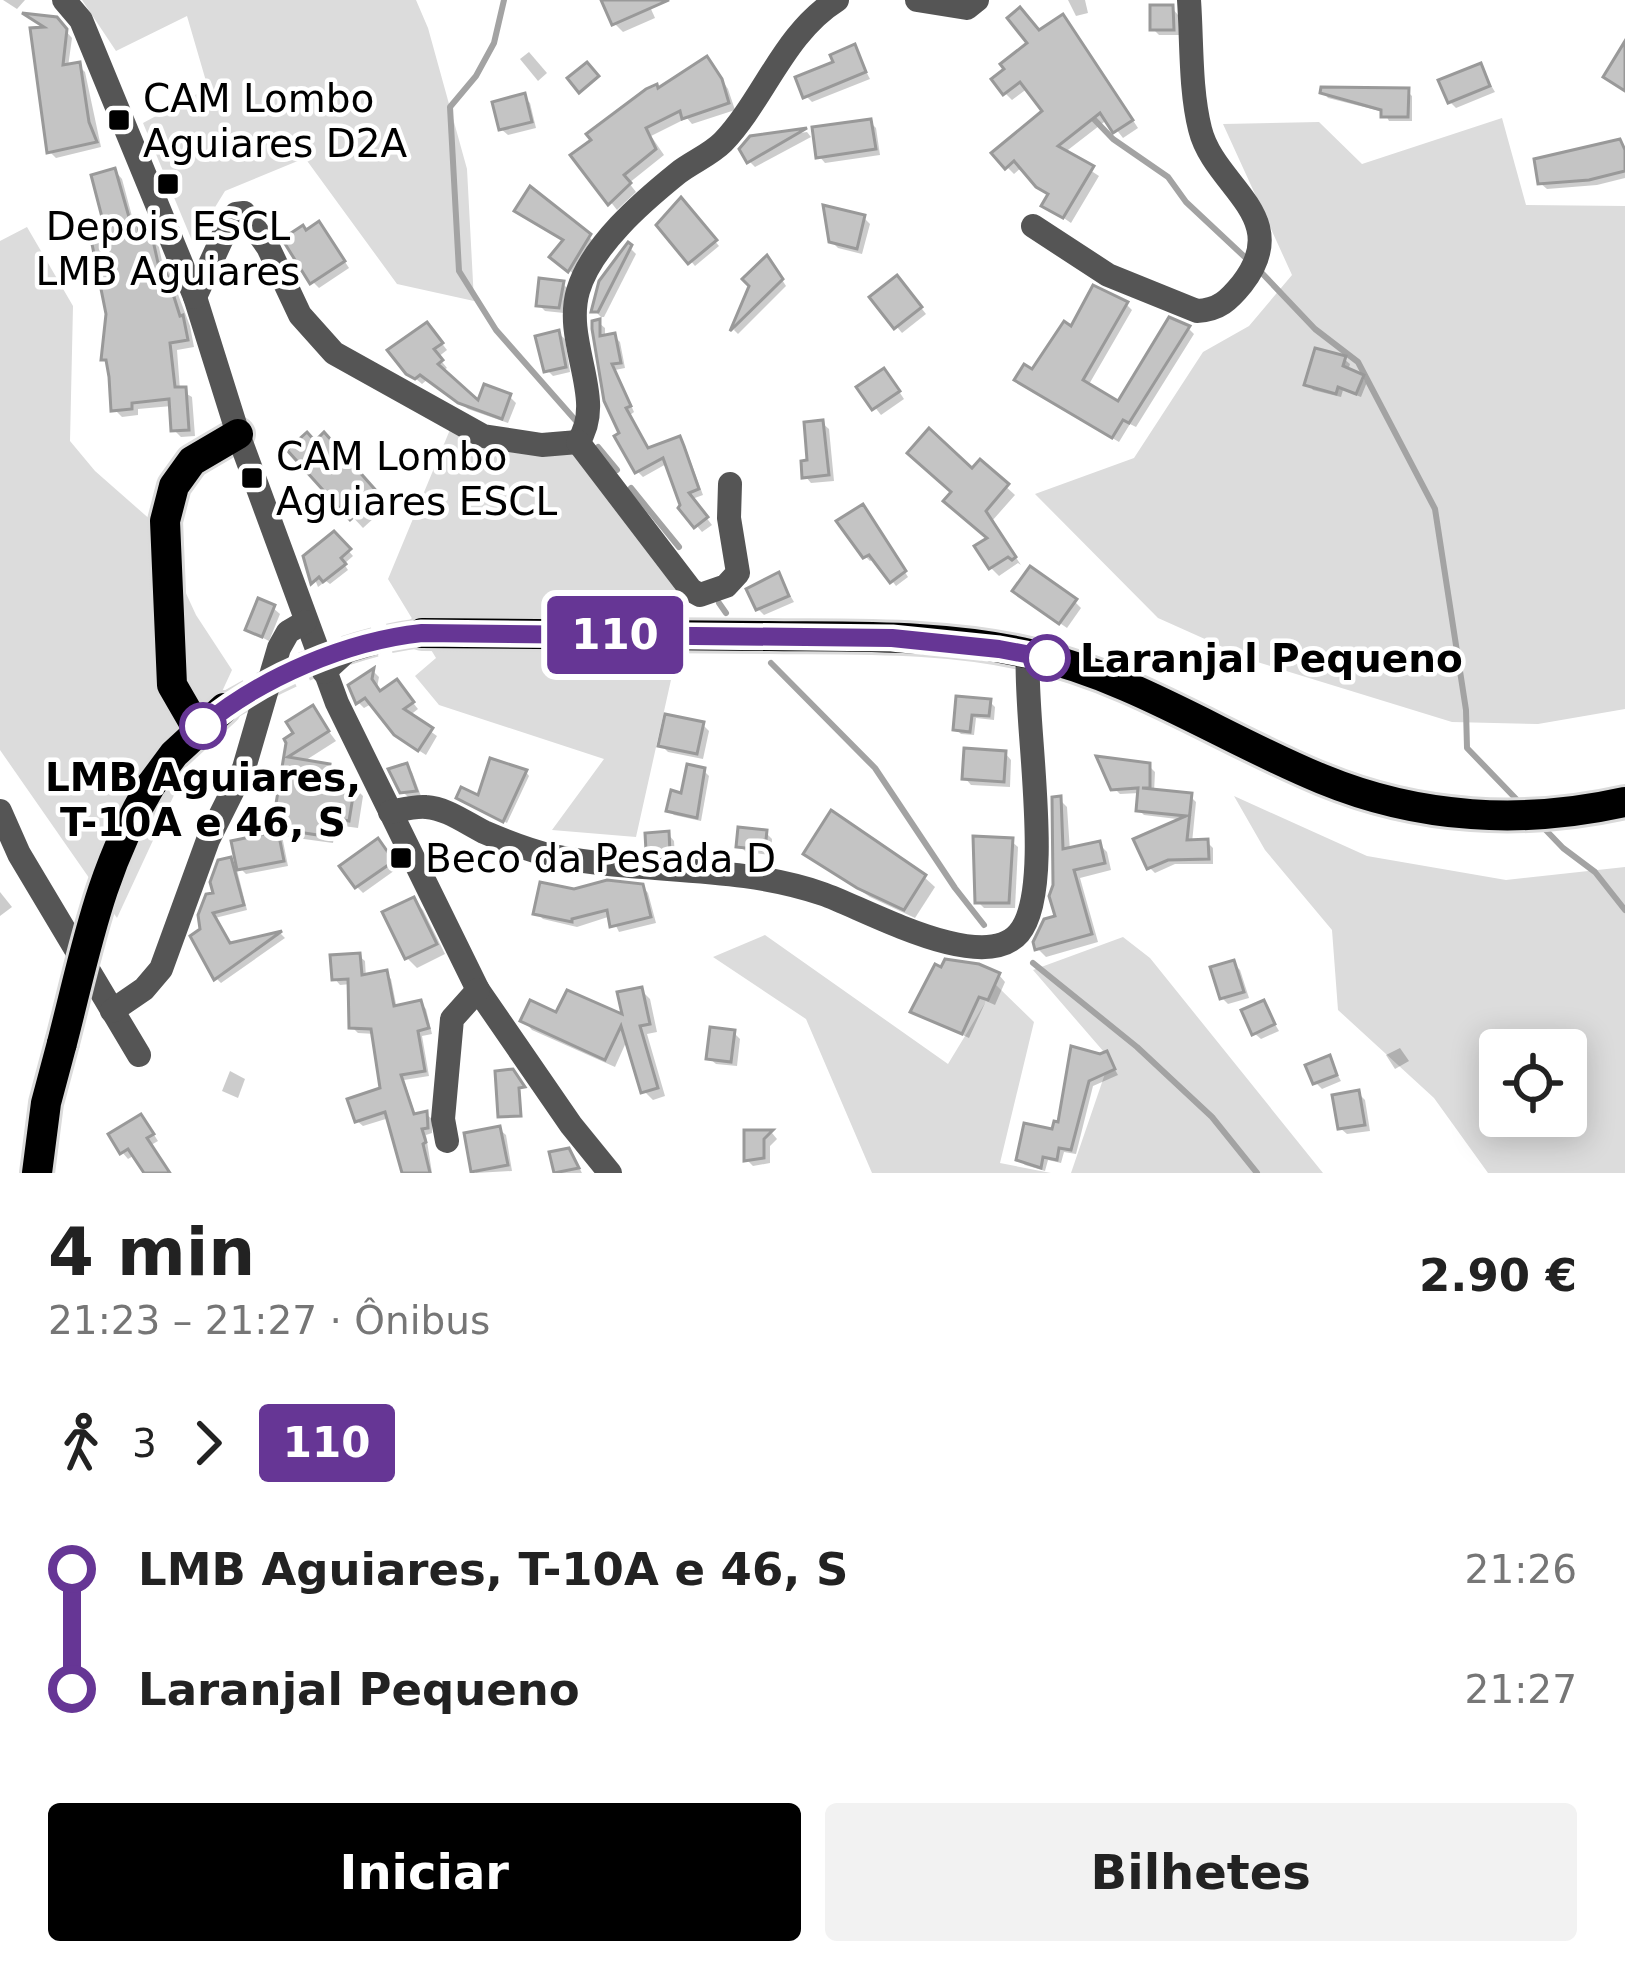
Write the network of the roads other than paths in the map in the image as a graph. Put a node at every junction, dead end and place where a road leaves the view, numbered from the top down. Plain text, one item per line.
1 (64, 0) edge
2 (837, 0) edge
3 (917, 0) edge
4 (977, 0) edge
5 (1189, 0) edge
6 (1033, 226) dead end
7 (195, 297) junction
8 (238, 434) junction
9 (578, 442) junction
10 (730, 484) dead end
11 (305, 622) junction
12 (422, 633) tunnel mouth
13 (374, 643) dead end
14 (1014, 651) junction
15 (324, 672) junction
16 (224, 709) tunnel mouth
17 (198, 730) junction
18 (1625, 802) edge
19 (0, 812) edge
20 (390, 812) junction
21 (478, 990) junction
22 (112, 1011) junction
23 (139, 1055) dead end
24 (447, 1141) dead end
25 (37, 1173) edge
26 (610, 1173) edge

1 - 7 street
2 - 9 street
3 - 4 street
5 - 6 street
7 - 8 street
7 - 9 street
8 - 11 street
8 - 17 main road
9 - 10 street
11 - 15 street
11 - 22 street
12 - 14 main road
13 - 15 street
14 - 18 main road
14 - 20 street
15 - 20 street
16 - 17 main road
17 - 25 main road, bridge
19 - 22 street
20 - 21 street
21 - 24 street
21 - 26 street
22 - 23 street

